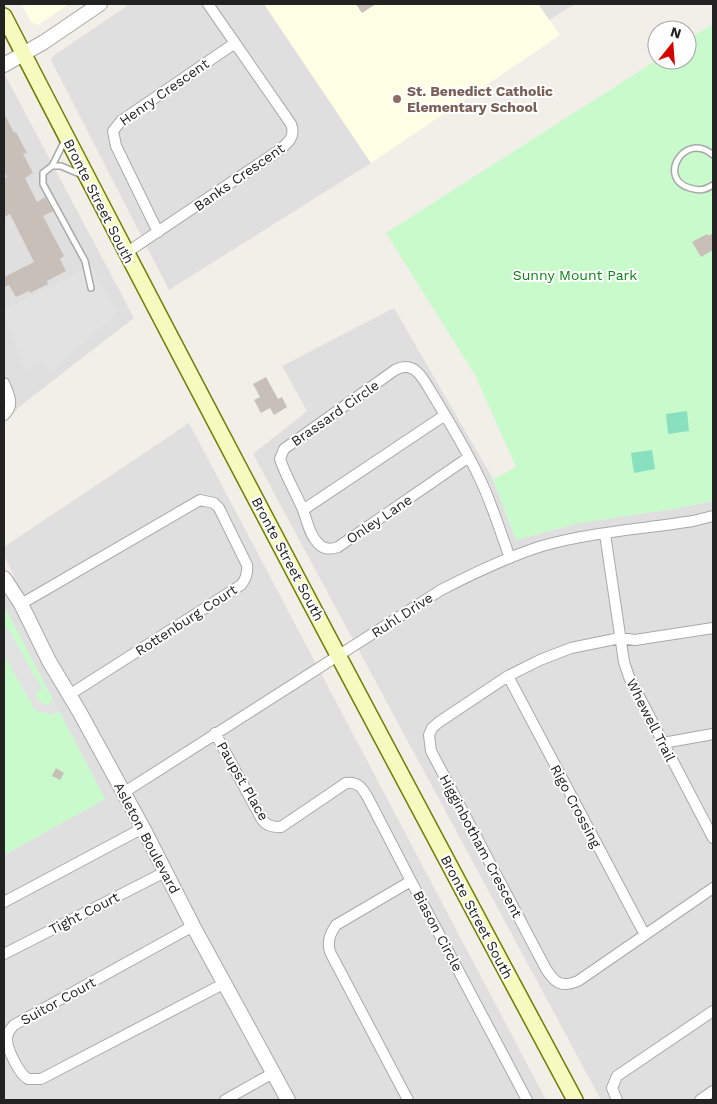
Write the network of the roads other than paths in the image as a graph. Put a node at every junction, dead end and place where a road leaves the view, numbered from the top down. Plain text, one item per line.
1 (100, 4) edge
2 (208, 4) edge
3 (4, 16) edge
4 (235, 44) junction
5 (23, 54) junction
6 (4, 65) edge
7 (66, 137) junction
8 (713, 155) edge
9 (52, 166) junction
10 (87, 177) junction
11 (713, 185) edge
12 (158, 232) junction
13 (126, 253) junction
14 (91, 288) dead end
15 (4, 383) edge
16 (4, 415) edge
17 (445, 415) junction
18 (469, 457) junction
19 (303, 510) junction
20 (713, 516) edge
21 (605, 534) junction
22 (510, 558) junction
23 (4, 578) edge
24 (21, 604) junction
25 (713, 628) edge
26 (620, 638) junction
27 (338, 656) junction
28 (508, 676) junction
29 (69, 695) junction
30 (215, 733) junction
31 (713, 734) edge
32 (663, 743) junction
33 (123, 793) junction
34 (143, 828) junction
35 (713, 838) edge
36 (165, 872) junction
37 (411, 881) junction
38 (713, 888) edge
39 (4, 902) edge
40 (193, 926) junction
41 (645, 935) junction
42 (4, 954) edge
43 (225, 983) junction
44 (713, 1011) edge
45 (274, 1074) junction
46 (713, 1091) edge
47 (225, 1100) edge
48 (288, 1100) edge
49 (408, 1100) edge
50 (528, 1100) edge
51 (575, 1100) edge
52 (617, 1100) edge
53 (700, 1100) edge

1 - 5 street
2 - 4 street, Banks Crescent
3 - 5 main road, Bronte Street South
4 - 12 street, Henry Crescent
4 - 12 street, Banks Crescent
5 - 6 street
5 - 7 main road, Bronte Street South
7 - 9 lane
7 - 10 main road, Bronte Street South
8 - 11 lane
9 - 10 lane
9 - 14 lane
10 - 13 main road, Bronte Street South
12 - 13 street, Banks Crescent
13 - 27 main road, Bronte Street South
15 - 16 street
17 - 18 street, Brassard Circle
17 - 19 street
17 - 19 street, Brassard Circle
18 - 19 street, Onley Lane
18 - 22 street, Brassard Circle
20 - 21 street, Ruhl Drive
21 - 22 street, Ruhl Drive
21 - 26 street, Whewell Trail
22 - 27 street, Ruhl Drive
23 - 24 street, Asleton Boulevard
24 - 29 street, Asleton Boulevard
24 - 29 street, Rottenburg Court
25 - 26 street, Higginbotham Crescent
26 - 28 street, Higginbotham Crescent
26 - 32 street, Whewell Trail
27 - 30 street, Ruhl Drive
27 - 51 main road, Bronte Street South
28 - 41 street, Rigo Crossing
28 - 41 street, Higginbotham Crescent
29 - 33 street, Asleton Boulevard
30 - 33 street, Ruhl Drive
30 - 37 street, Paupst Place
31 - 32 street
32 - 35 street, Whewell Trail
33 - 34 street, Asleton Boulevard
34 - 36 street, Asleton Boulevard
34 - 39 street
36 - 40 street, Asleton Boulevard
36 - 42 street, Tight Court
37 - 49 street, Biason Circle
37 - 50 street, Biason Circle
38 - 41 street, Higginbotham Crescent
40 - 43 street, Asleton Boulevard
40 - 43 street, Suitor Court
43 - 45 street, Asleton Boulevard
44 - 52 street
45 - 47 street
45 - 48 street, Asleton Boulevard
46 - 53 street

